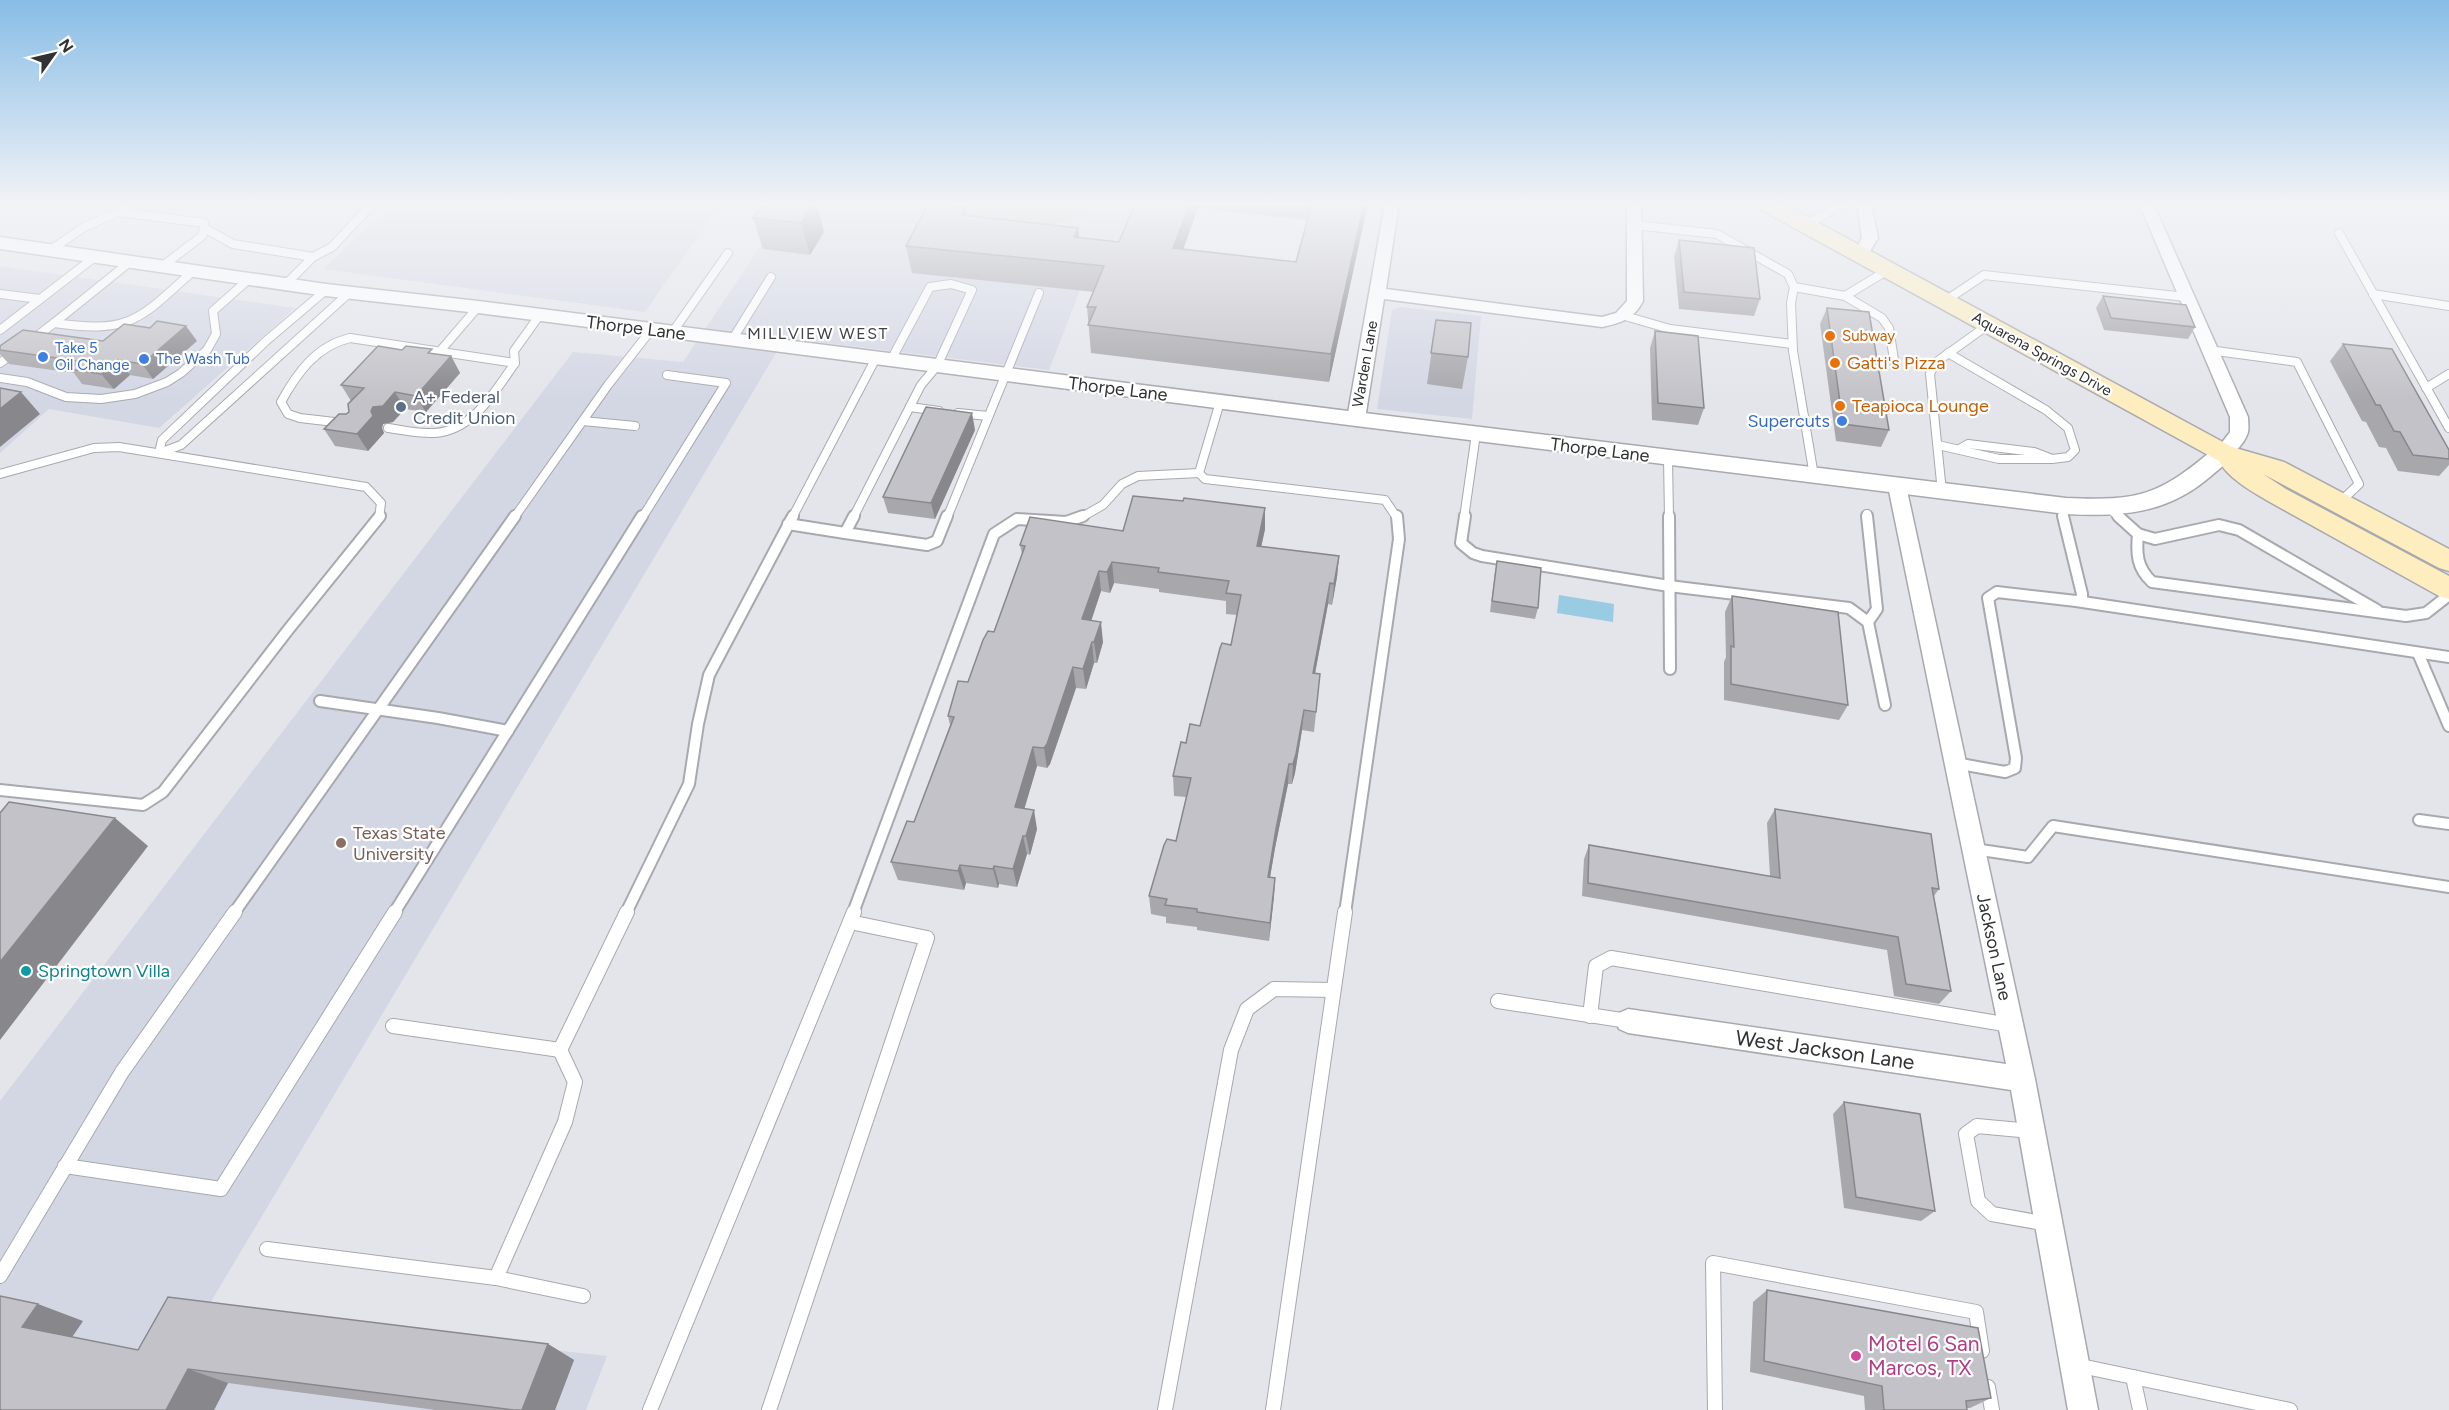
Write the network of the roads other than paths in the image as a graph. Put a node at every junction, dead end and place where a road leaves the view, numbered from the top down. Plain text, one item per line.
1 (79, 269) edge
2 (121, 269) edge
3 (187, 269) edge
4 (301, 269) edge
5 (715, 269) edge
6 (1382, 269) edge
7 (1635, 269) edge
8 (1781, 269) edge
9 (2174, 269) edge
10 (2359, 269) edge
11 (194, 270) junction
12 (1888, 270) joint
13 (771, 277) dead end
14 (249, 279) junction
15 (287, 283) junction
16 (1794, 287) junction
17 (326, 290) junction
18 (349, 292) junction
19 (1039, 293) dead end
20 (1378, 293) junction
21 (0, 294) edge
22 (2373, 294) junction
23 (1845, 296) junction
24 (2186, 297) junction
25 (40, 299) junction
26 (1945, 301) junction
27 (2449, 306) edge
28 (478, 307) junction
29 (539, 316) junction
30 (1625, 316) junction
31 (54, 323) junction
32 (1988, 325) junction
33 (0, 330) edge
34 (662, 331) junction
35 (732, 340) junction
36 (1792, 344) junction
37 (441, 350) junction
38 (2209, 350) junction
39 (1948, 353) junction
40 (884, 359) junction
41 (0, 363) edge
42 (514, 363) junction
43 (937, 366) junction
44 (1895, 366) dead end
45 (2449, 374) edge
46 (667, 375) dead end
47 (1005, 375) junction
48 (0, 378) edge
49 (2426, 388) junction
50 (1220, 402) junction
51 (910, 407) junction
52 (988, 417) junction
53 (1356, 419) junction
54 (583, 421) junction
55 (355, 424) edge
56 (635, 426) dead end
57 (388, 428) dead end
58 (2449, 428) edge
59 (1476, 434) junction
60 (1938, 445) junction
61 (159, 453) junction
62 (2223, 453) junction
63 (1668, 458) junction
64 (1199, 473) junction
65 (0, 474) edge
66 (1814, 476) junction
67 (1897, 486) junction
68 (1942, 492) junction
69 (2340, 502) junction
70 (2061, 506) junction
71 (2109, 508) junction
72 (1867, 514) dead end
73 (788, 524) junction
74 (845, 532) junction
75 (2138, 534) junction
76 (2449, 561) edge
77 (1669, 586) junction
78 (2449, 589) edge
79 (2449, 595) edge
80 (2076, 602) junction
81 (2384, 614) junction
82 (1868, 622) junction
83 (2418, 653) junction
84 (2449, 657) edge
85 (1670, 669) dead end
86 (320, 701) dead end
87 (1885, 705) dead end
88 (379, 710) junction
89 (2449, 726) edge
90 (508, 731) junction
91 (1955, 763) junction
92 (0, 790) edge
93 (2419, 820) dead end
94 (2449, 824) edge
95 (1973, 849) junction
96 (2449, 886) edge
97 (850, 922) junction
98 (1333, 990) junction
99 (1498, 1001) dead end
100 (1590, 1016) junction
101 (1628, 1021) joint
102 (2010, 1025) junction
103 (393, 1026) dead end
104 (560, 1050) junction
105 (2022, 1079) junction
106 (2032, 1131) junction
107 (65, 1166) junction
108 (2049, 1224) junction
109 (267, 1249) dead end
110 (0, 1276) edge
111 (496, 1278) junction
112 (583, 1296) dead end
113 (2075, 1365) junction
114 (2133, 1377) junction
115 (650, 1410) edge
116 (769, 1410) edge
117 (1165, 1410) edge
118 (1274, 1410) edge
119 (1715, 1410) edge
120 (1992, 1410) edge
121 (2084, 1410) edge
122 (2140, 1410) edge
123 (2290, 1410) edge

1 - 25 lane
2 - 31 lane
3 - 11 street, Thorpe Lane
4 - 15 lane
5 - 34 lane
6 - 20 street, Warden Lane
7 - 30 street
8 - 16 lane
9 - 24 street
10 - 22 lane
11 - 14 street, Thorpe Lane
11 - 31 lane
12 - 23 lane
12 - 26 main road, Aquarena Springs Drive
13 - 35 lane
14 - 15 street, Thorpe Lane
14 - 48 lane
15 - 17 street, Thorpe Lane
16 - 23 lane
16 - 36 lane
17 - 18 street, Thorpe Lane
17 - 61 lane
18 - 28 street, Thorpe Lane
18 - 61 lane
19 - 47 lane
20 - 30 street
20 - 53 street, Warden Lane
21 - 25 lane
22 - 27 lane
22 - 49 lane
23 - 44 lane
24 - 26 lane
24 - 38 street
25 - 33 lane
26 - 32 main road, Aquarena Springs Drive
28 - 29 street, Thorpe Lane
28 - 37 lane
29 - 34 street, Thorpe Lane
29 - 42 lane
30 - 36 lane
31 - 41 lane
32 - 39 lane
32 - 62 main road, Aquarena Springs Drive
34 - 35 street, Thorpe Lane
34 - 54 lane
35 - 40 street, Thorpe Lane
36 - 66 lane
37 - 42 lane
37 - 55 lane
38 - 62 street
38 - 69 lane
39 - 60 lane
39 - 60 lane
40 - 43 street, Thorpe Lane
40 - 43 lane
40 - 73 lane
42 - 57 lane
43 - 47 street, Thorpe Lane
43 - 51 lane
45 - 49 lane
46 - 90 lane
47 - 50 street, Thorpe Lane
47 - 52 lane
49 - 58 lane
50 - 53 street, Thorpe Lane
50 - 64 lane
51 - 52 lane
51 - 74 lane
52 - 74 lane
53 - 59 street, Thorpe Lane
54 - 56 lane
54 - 88 lane
59 - 63 street, Thorpe Lane
59 - 77 lane
60 - 68 lane
61 - 65 lane
61 - 92 lane
62 - 69 main road, Aquarena Springs Drive
62 - 71 street, Thorpe Lane
62 - 78 main road, Aquarena Springs Drive
63 - 66 street, Thorpe Lane
63 - 77 lane
64 - 97 lane
64 - 98 lane
66 - 67 street, Thorpe Lane
67 - 68 street, Thorpe Lane
67 - 91 street, Jackson Lane
68 - 70 street, Thorpe Lane
69 - 76 main road, Aquarena Springs Drive
70 - 71 street, Thorpe Lane
70 - 80 lane
71 - 75 lane
72 - 82 lane
73 - 74 lane
73 - 104 lane
75 - 81 lane
75 - 81 lane
77 - 82 lane
77 - 85 lane
79 - 81 lane
80 - 83 lane
80 - 91 lane
82 - 87 lane
83 - 84 lane
83 - 89 lane
86 - 88 lane
88 - 90 lane
88 - 107 lane
90 - 107 lane
91 - 95 street, Jackson Lane
93 - 94 lane
95 - 96 lane
95 - 102 street, Jackson Lane
97 - 115 lane
97 - 116 lane
98 - 117 lane
98 - 118 lane
99 - 100 lane
100 - 101 lane
100 - 102 lane
101 - 105 street, West Jackson Lane
102 - 105 street, Jackson Lane
103 - 104 lane
104 - 111 lane
105 - 106 street, Jackson Lane
106 - 108 street, Jackson Lane
106 - 108 lane
107 - 110 lane
108 - 113 street, Jackson Lane
109 - 111 lane
111 - 112 lane
113 - 114 lane
113 - 121 street, Jackson Lane
114 - 122 lane
114 - 123 lane
119 - 120 lane

